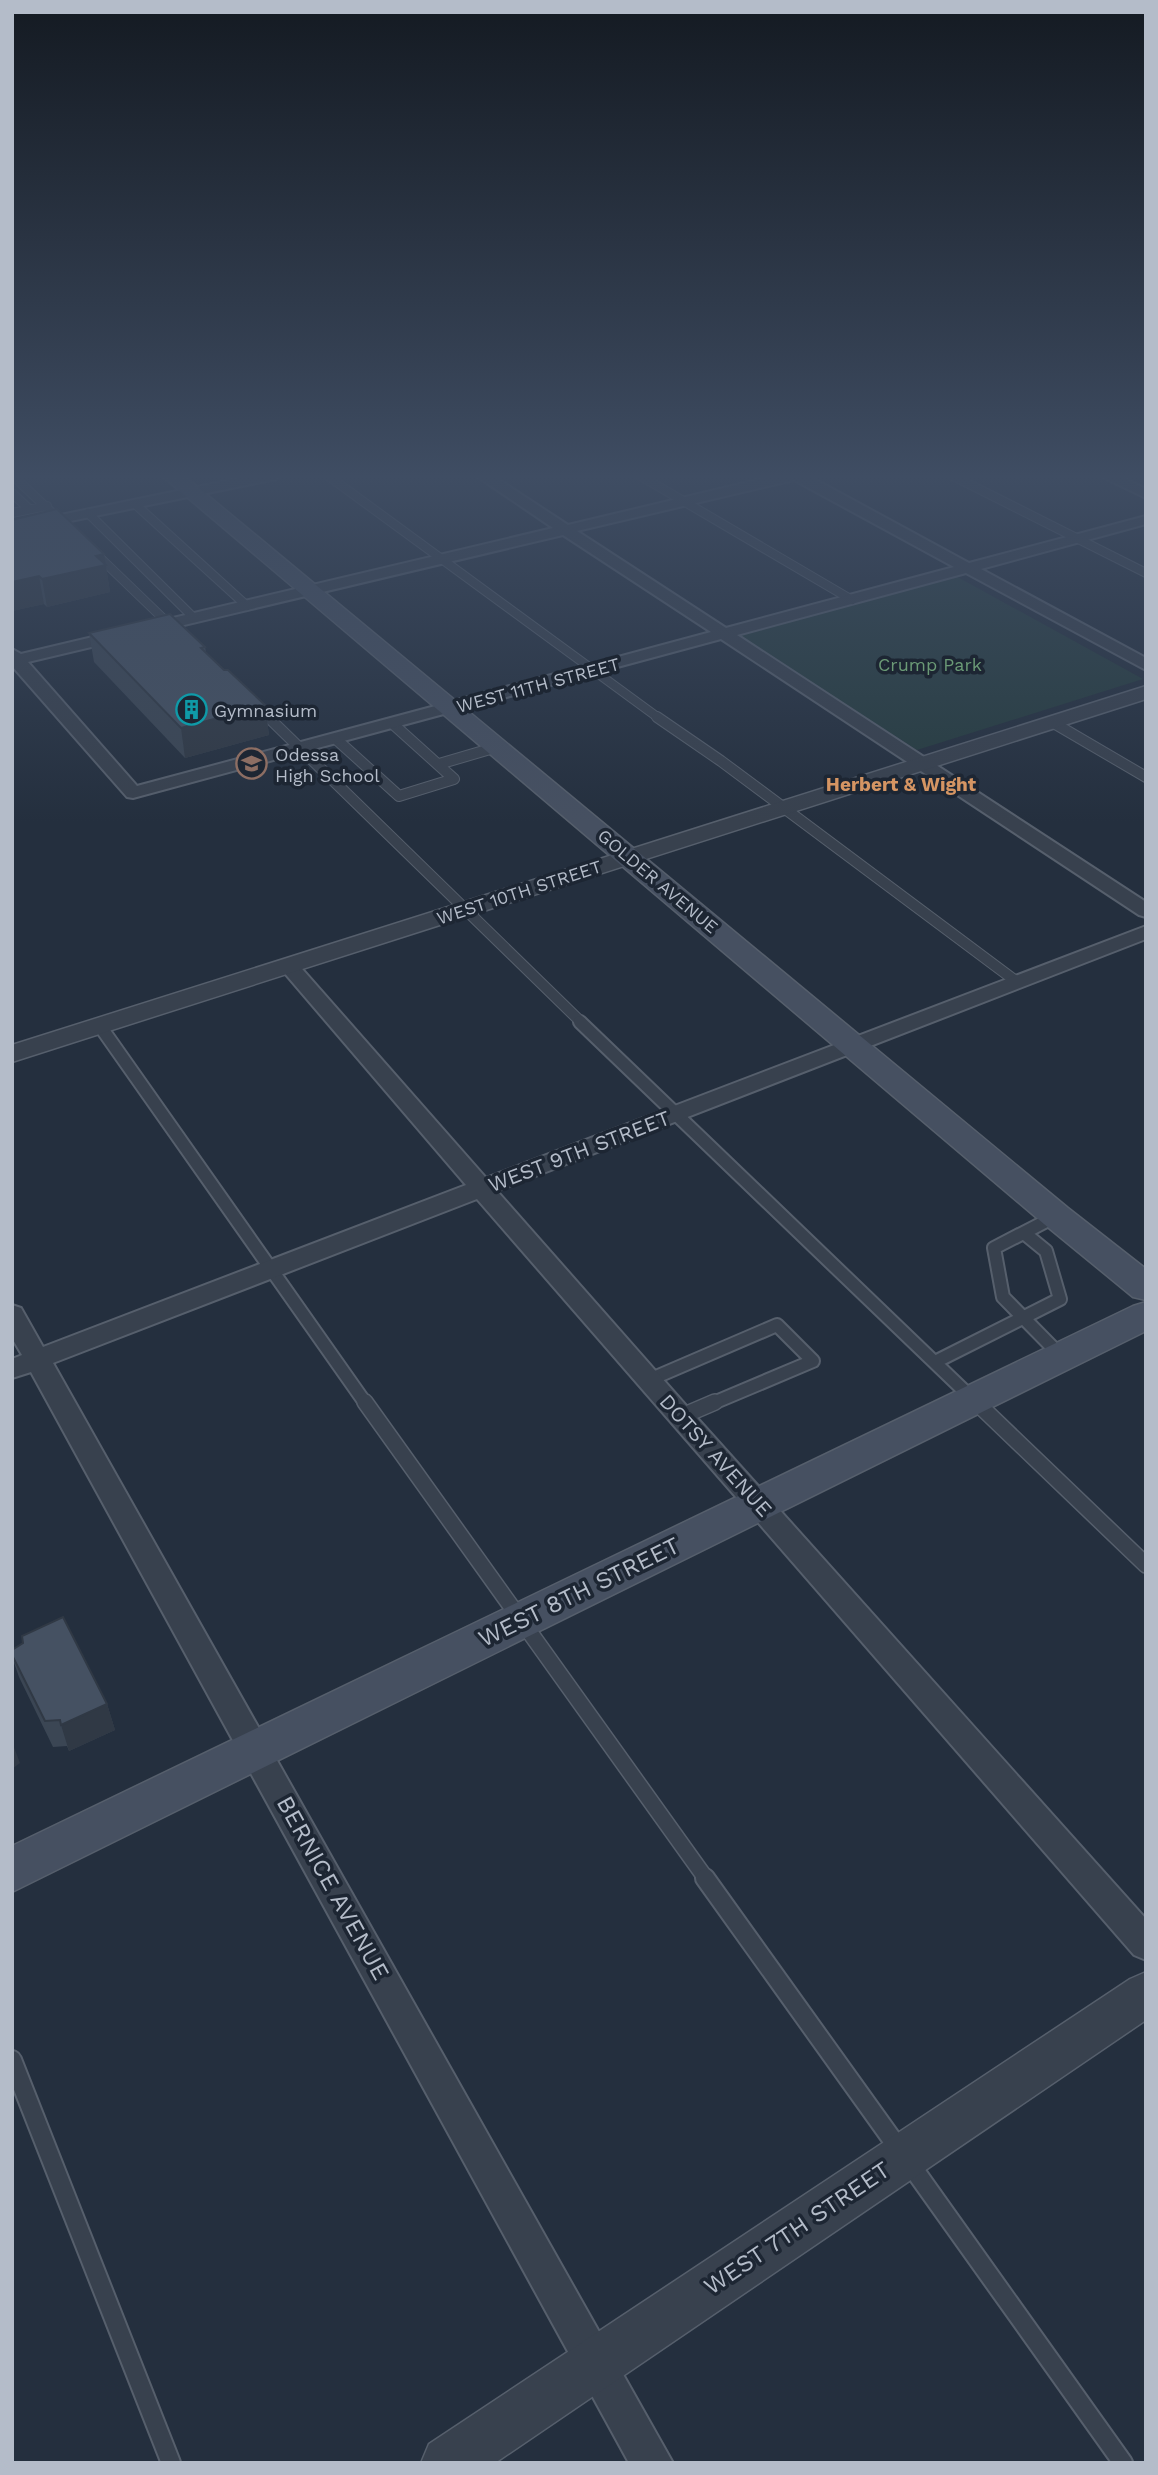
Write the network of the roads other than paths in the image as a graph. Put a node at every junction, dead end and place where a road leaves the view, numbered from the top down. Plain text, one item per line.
1 (134, 590) edge
2 (166, 590) edge
3 (230, 590) edge
4 (316, 590) edge
5 (486, 590) edge
6 (658, 590) edge
7 (836, 590) edge
8 (888, 590) edge
9 (1008, 590) edge
10 (310, 592) junction
11 (852, 600) junction
12 (247, 606) junction
13 (194, 618) junction
14 (175, 629) junction
15 (725, 635) junction
16 (14, 658) edge
17 (1146, 665) edge
18 (595, 670) junction
19 (240, 691) edge
20 (1146, 692) edge
21 (451, 709) junction
22 (1052, 722) junction
23 (393, 724) junction
24 (336, 739) junction
25 (497, 747) junction
26 (301, 748) junction
27 (439, 764) junction
28 (922, 764) junction
29 (1146, 777) edge
30 (783, 808) junction
31 (629, 857) junction
32 (464, 910) junction
33 (1146, 911) edge
34 (1146, 932) edge
35 (289, 966) junction
36 (1017, 982) junction
37 (100, 1026) junction
38 (854, 1045) junction
39 (12, 1054) edge
40 (675, 1114) junction
41 (483, 1188) junction
42 (1056, 1216) junction
43 (1024, 1233) junction
44 (270, 1270) junction
45 (1146, 1288) edge
46 (12, 1314) edge
47 (1146, 1315) edge
48 (1021, 1317) junction
49 (1062, 1357) junction
50 (935, 1362) junction
51 (25, 1365) edge
52 (649, 1380) junction
53 (974, 1400) junction
54 (680, 1417) junction
55 (760, 1504) junction
56 (1146, 1565) edge
57 (522, 1620) junction
58 (257, 1750) junction
59 (12, 1870) edge
60 (1146, 1944) edge
61 (1146, 1994) edge
62 (12, 2060) edge
63 (905, 2156) junction
64 (597, 2363) junction
65 (171, 2463) edge
66 (449, 2463) edge
67 (652, 2463) edge
68 (1123, 2463) edge

1 - 14 lane
2 - 13 lane
3 - 12 lane
4 - 10 street
5 - 18 lane
6 - 15 street
7 - 11 lane
8 - 11 street, WEST 11TH STREET
9 - 17 street
10 - 12 street
10 - 21 main road, GOLDER AVENUE
11 - 15 street, WEST 11TH STREET
12 - 13 street
13 - 14 street
14 - 16 street
15 - 18 street, WEST 11TH STREET
15 - 28 street
16 - 26 street, WEST 11TH STREET
18 - 21 street, WEST 11TH STREET
18 - 30 lane
19 - 26 lane
20 - 22 street, WEST 10TH STREET
21 - 23 street, WEST 11TH STREET
21 - 25 main road, GOLDER AVENUE
22 - 28 street, WEST 10TH STREET
22 - 29 lane
23 - 24 street, WEST 11TH STREET
23 - 27 lane
24 - 26 street, WEST 11TH STREET
24 - 27 lane
25 - 27 lane
25 - 31 main road, GOLDER AVENUE
26 - 32 lane
28 - 30 street, WEST 10TH STREET
28 - 33 street
30 - 31 street, WEST 10TH STREET
30 - 36 lane
31 - 32 street, WEST 10TH STREET
31 - 38 main road, GOLDER AVENUE
32 - 35 street, WEST 10TH STREET
32 - 40 lane
34 - 36 street, WEST 9TH STREET
35 - 37 street, WEST 10TH STREET
35 - 41 street, DOTSY AVENUE
36 - 38 street, WEST 9TH STREET
37 - 39 street, WEST 10TH STREET
37 - 44 lane
38 - 40 street, WEST 9TH STREET
38 - 42 main road, GOLDER AVENUE
40 - 41 street, WEST 9TH STREET
40 - 50 lane
41 - 44 street, WEST 9TH STREET
41 - 52 street, DOTSY AVENUE
42 - 43 lane
42 - 45 main road, GOLDER AVENUE
43 - 48 lane
43 - 48 lane
44 - 51 street, WEST 9TH STREET
44 - 57 lane
46 - 51 street, BERNICE AVENUE
47 - 49 main road, WEST 8TH STREET
48 - 49 lane
48 - 50 lane
49 - 53 main road, WEST 8TH STREET
50 - 53 lane
51 - 58 street, BERNICE AVENUE
52 - 54 street, DOTSY AVENUE
52 - 54 lane
53 - 55 main road, WEST 8TH STREET
53 - 56 lane
54 - 55 street, DOTSY AVENUE
55 - 57 main road, WEST 8TH STREET
55 - 60 street, DOTSY AVENUE
57 - 58 main road, WEST 8TH STREET
57 - 63 lane
58 - 59 main road, WEST 8TH STREET
58 - 64 street, BERNICE AVENUE
61 - 63 street, WEST 7TH STREET
62 - 65 lane
63 - 64 street, WEST 7TH STREET
63 - 68 lane
64 - 66 street, WEST 7TH STREET
64 - 67 street, BERNICE AVENUE

